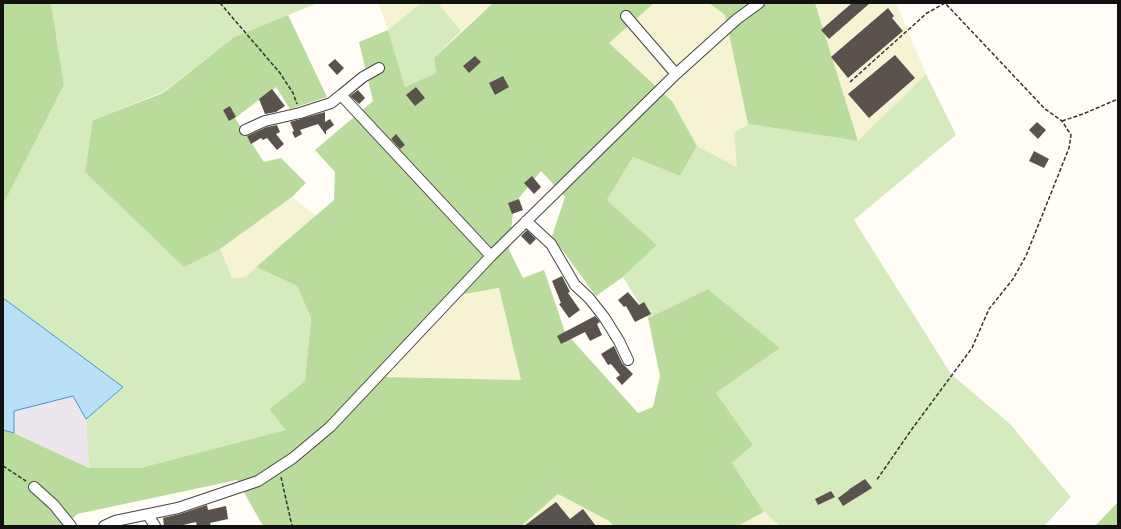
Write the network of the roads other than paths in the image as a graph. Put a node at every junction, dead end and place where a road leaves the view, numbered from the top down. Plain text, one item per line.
1 (759, 3) edge
2 (626, 16) dead end
3 (379, 68) dead end
4 (676, 74) junction
5 (341, 95) junction
6 (245, 130) dead end
7 (526, 221) junction
8 (491, 256) junction
9 (628, 360) dead end
10 (34, 487) road end
11 (148, 515) junction
12 (71, 526) edge
13 (104, 526) edge
14 (154, 526) edge

1 - 4 street
2 - 4 street
3 - 5 street
4 - 7 street
5 - 6 street
5 - 8 street
7 - 8 street
7 - 9 street
8 - 11 street
10 - 12 street
11 - 13 street
11 - 14 street

